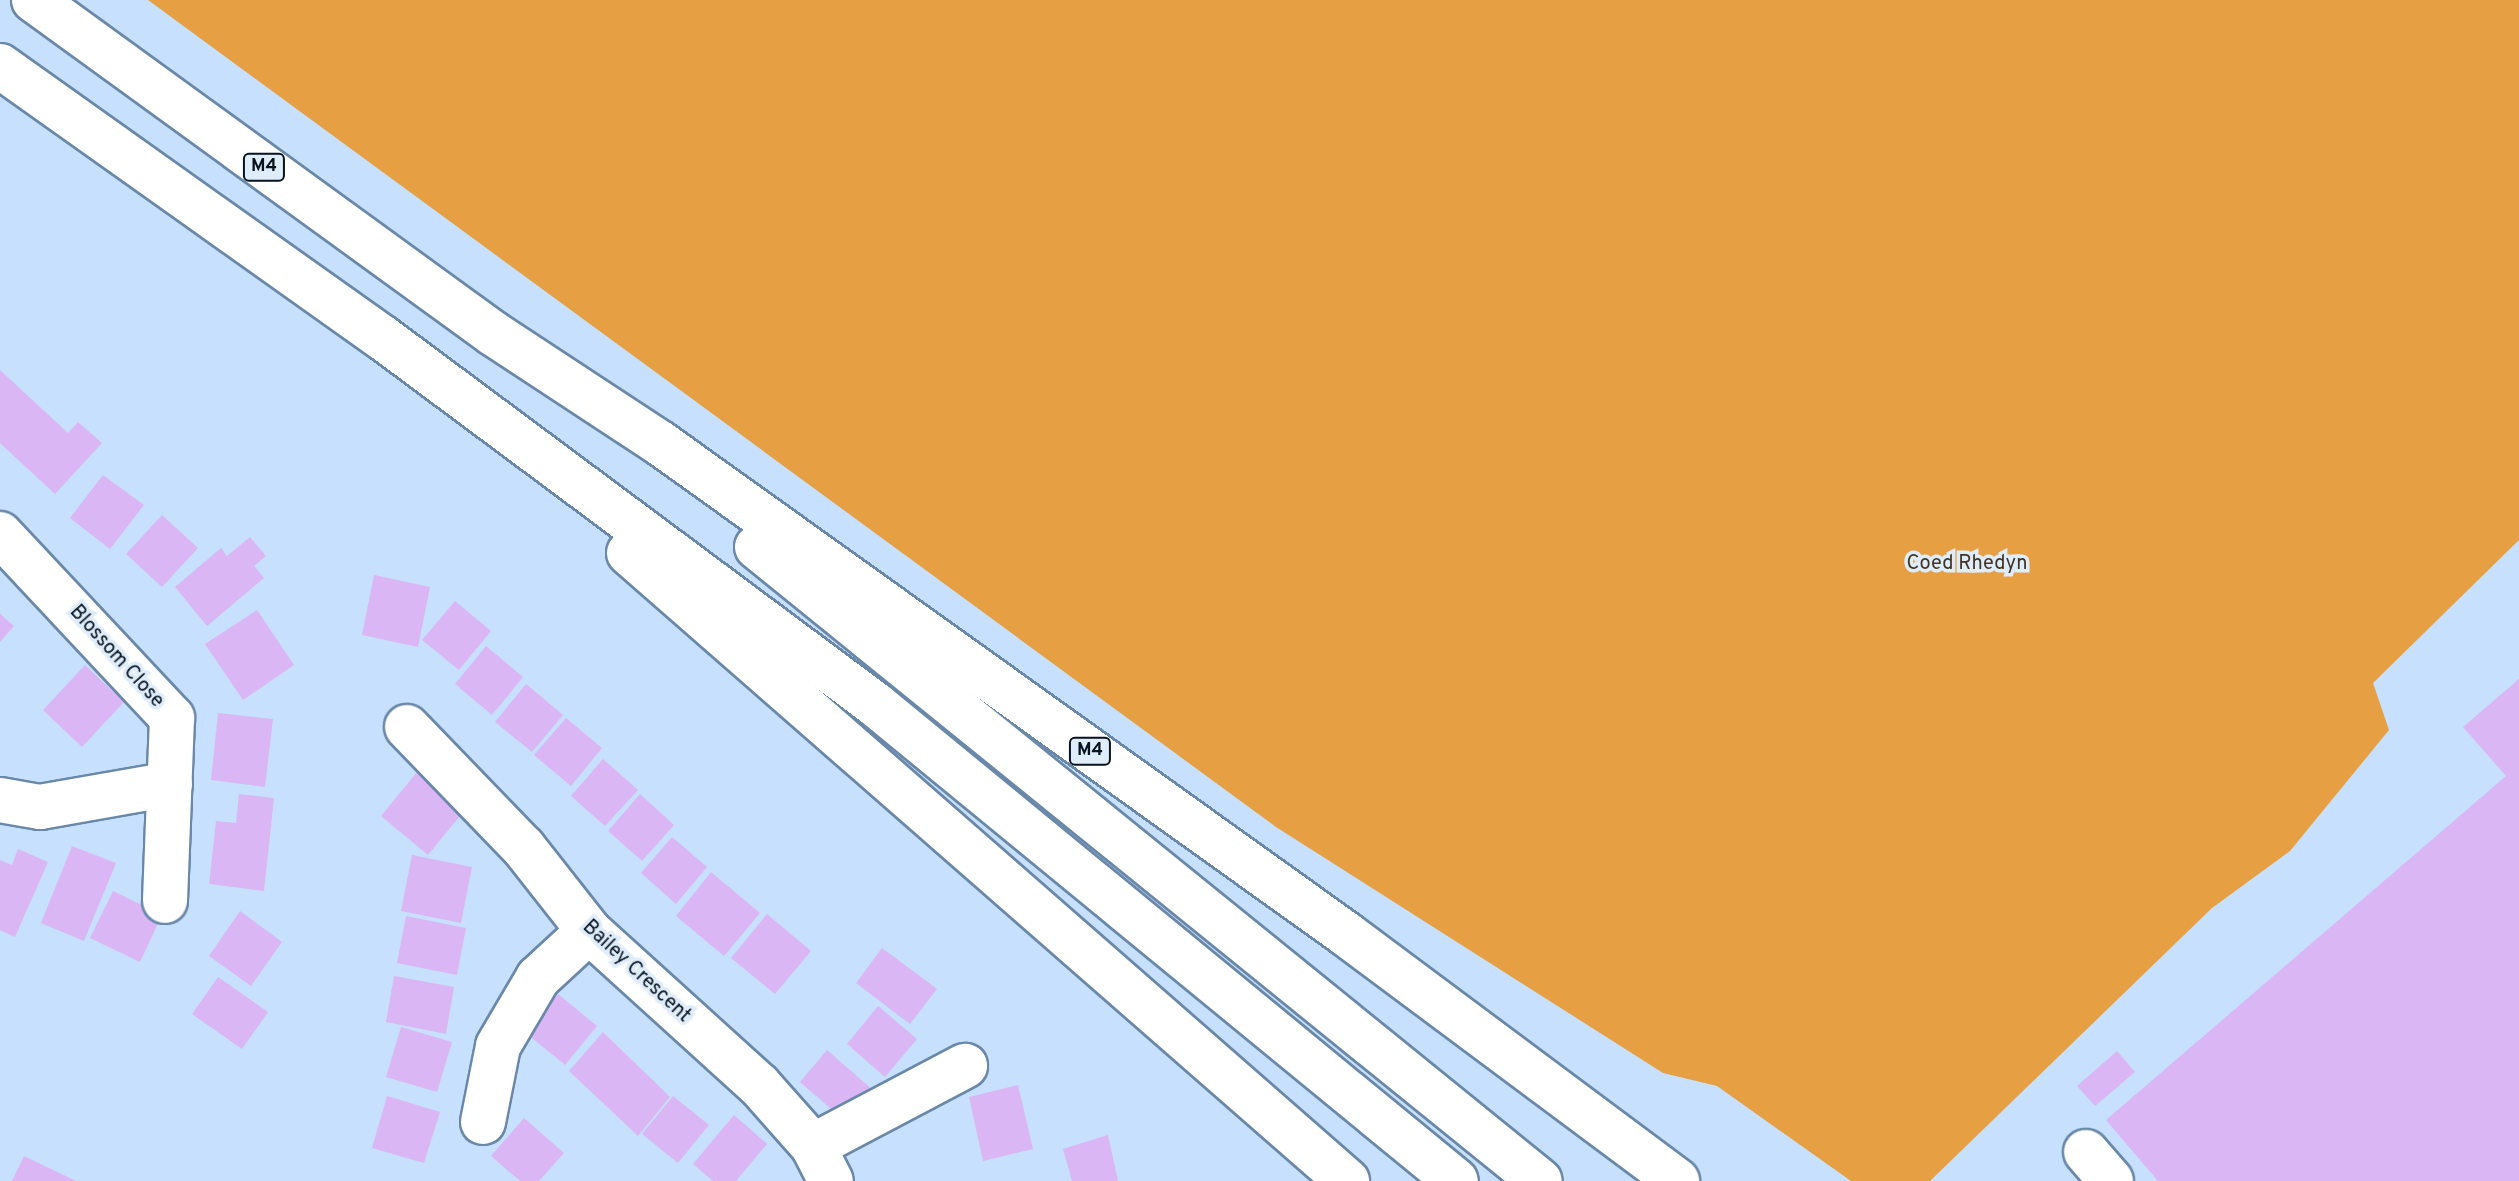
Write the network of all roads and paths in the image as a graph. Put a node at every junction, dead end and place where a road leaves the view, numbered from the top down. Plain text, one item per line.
1 (34, 0) edge
2 (0, 66) edge
3 (494, 334) junction
4 (383, 338) junction
5 (0, 534) edge
6 (407, 727) dead end
7 (170, 784) junction
8 (0, 800) edge
9 (165, 901) dead end
10 (589, 931) junction
11 (965, 1066) dead end
12 (483, 1122) dead end
13 (822, 1164) edge
14 (1347, 1181) edge
15 (1456, 1181) edge
16 (1540, 1181) edge
17 (1677, 1181) edge

1 - 3 main road, M4
2 - 4 main road
3 - 16 main road, M4
3 - 17 main road, M4
4 - 14 main road
4 - 15 main road
5 - 7 main road, Blossom Close
6 - 10 main road, Bailey Crescent
7 - 8 main road
7 - 9 main road, Blossom Close
10 - 12 main road
10 - 13 main road, Bailey Crescent
11 - 13 main road

